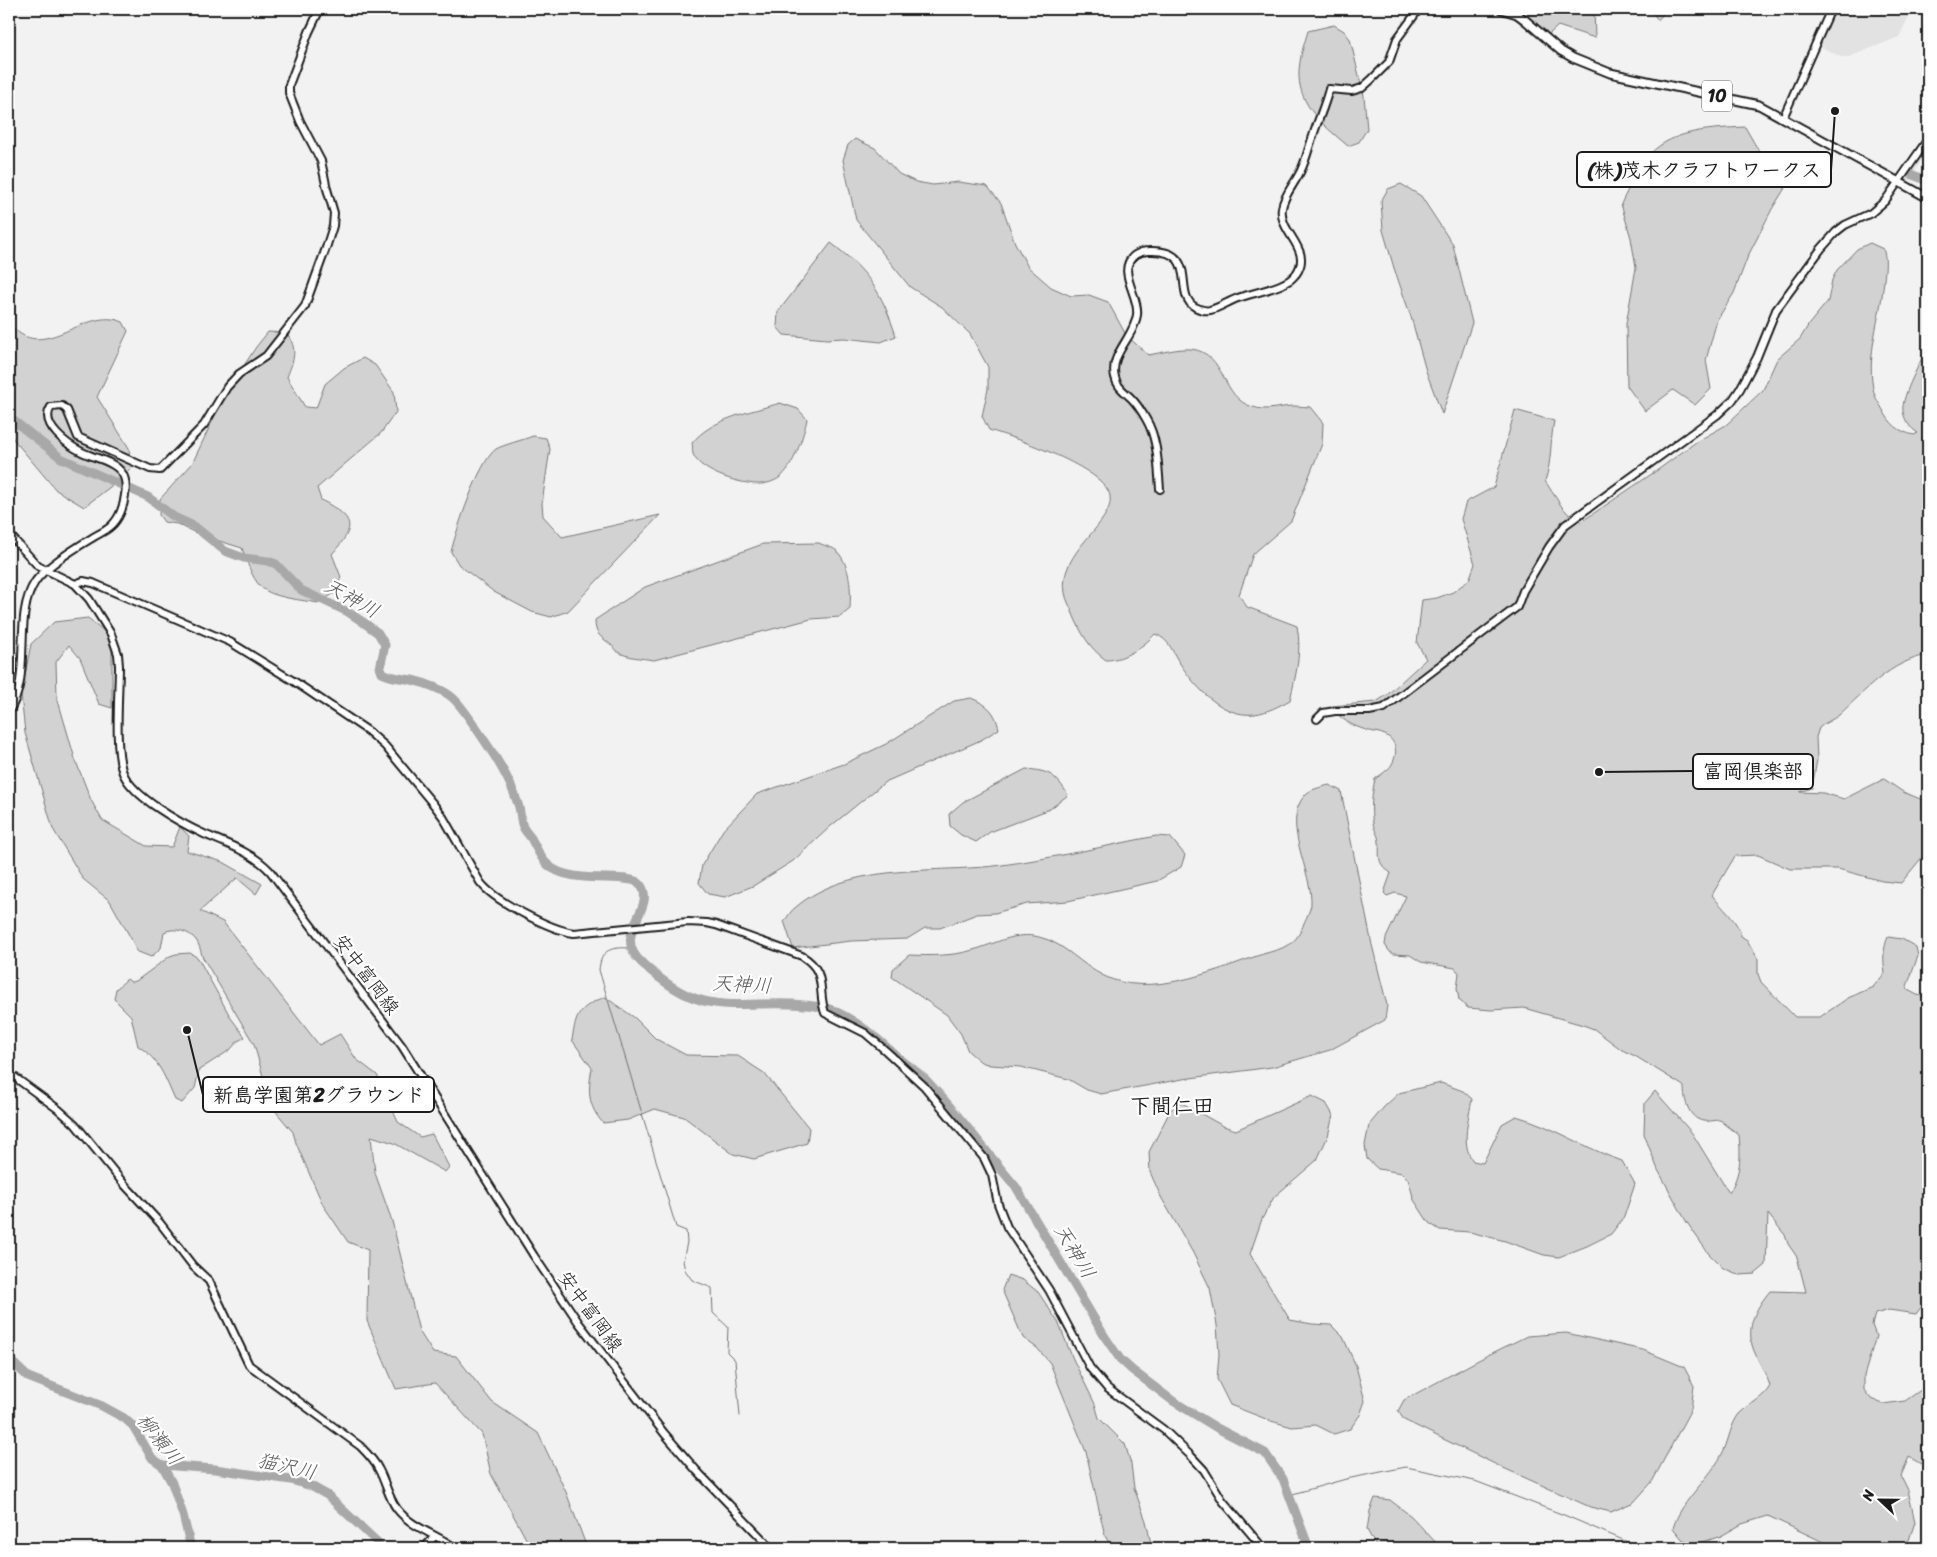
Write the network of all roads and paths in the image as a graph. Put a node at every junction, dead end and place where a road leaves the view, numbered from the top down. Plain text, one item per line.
1 (320, 9) edge
2 (1419, 9) edge
3 (1501, 9) edge
4 (1831, 9) edge
5 (1783, 118) junction
6 (1928, 139) edge
7 (1898, 182) junction
8 (1928, 198) edge
9 (1160, 489) dead end
10 (9, 534) edge
11 (47, 571) junction
12 (75, 584) junction
13 (9, 711) edge
14 (1317, 719) dead end
15 (9, 1073) edge
16 (434, 1537) junction
17 (424, 1548) edge
18 (454, 1548) edge
19 (771, 1548) edge
20 (1264, 1548) edge

1 - 11 street
2 - 9 street
3 - 5 main road, 10
4 - 5 street
5 - 7 main road, 10
6 - 7 street
7 - 8 main road, 10
7 - 14 street
10 - 11 street, 安中富岡線
11 - 12 street, 安中富岡線
11 - 13 street
12 - 19 street, 安中富岡線
12 - 20 street
15 - 16 street
16 - 17 street
16 - 18 street

